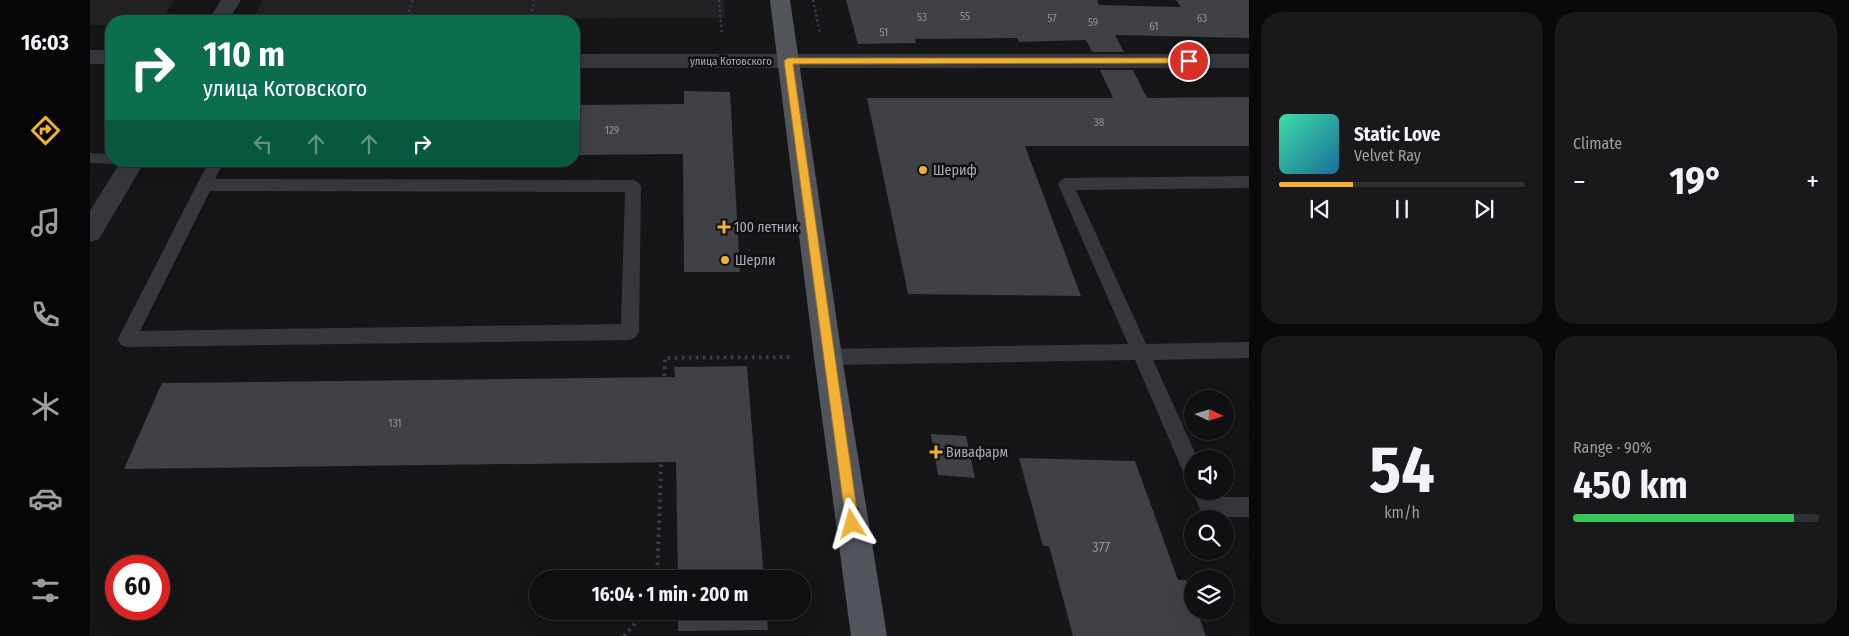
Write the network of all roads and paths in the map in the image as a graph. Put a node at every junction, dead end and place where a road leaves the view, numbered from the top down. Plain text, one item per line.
1 (231, 0) edge
2 (413, 0) edge
3 (534, 0) edge
4 (720, 0) edge
5 (780, 0) edge
6 (813, 0) edge
7 (222, 15) edge
8 (407, 15) edge
9 (531, 15) edge
10 (722, 39) dead end
11 (821, 39) dead end
12 (90, 57) edge
13 (105, 57) edge
14 (1249, 60) edge
15 (580, 61) edge
16 (788, 61) junction
17 (90, 158) edge
18 (105, 159) edge
19 (129, 167) edge
20 (214, 167) edge
21 (1249, 182) edge
22 (205, 185) junction
23 (90, 232) edge
24 (1140, 350) junction
25 (1249, 350) edge
26 (828, 357) junction
27 (1184, 451) edge
28 (1206, 500) edge
29 (1249, 507) edge
30 (656, 570) edge
31 (638, 620) edge
32 (624, 636) edge
33 (869, 636) edge

1 - 7 street
2 - 8 path
3 - 9 path
4 - 10 path
5 - 16 main road
6 - 11 path
12 - 13 street
14 - 16 street, улица Котовского
15 - 16 street, улица Котовского
16 - 26 main road
17 - 18 lane
19 - 23 street
20 - 22 lane
21 - 24 lane
22 - 22 lane
24 - 25 lane
24 - 26 lane
24 - 27 lane
26 - 30 path
26 - 33 main road
28 - 29 lane
31 - 32 path

